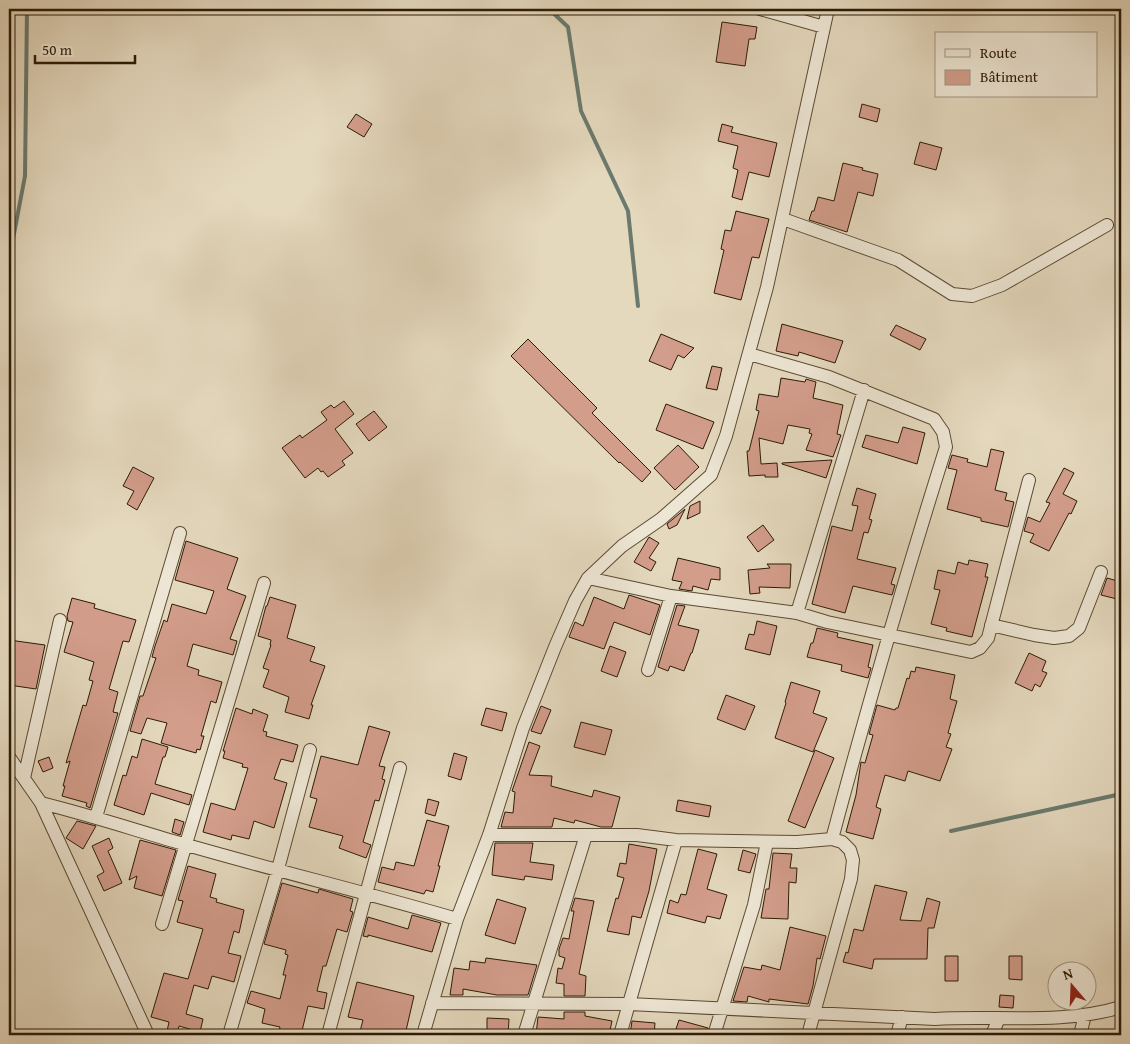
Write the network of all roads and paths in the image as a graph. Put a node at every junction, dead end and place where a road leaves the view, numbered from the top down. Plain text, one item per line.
1 (760, 9) edge
2 (828, 9) edge
3 (824, 28) junction
4 (783, 219) junction
5 (1107, 225) dead end
6 (749, 354) junction
7 (864, 390) junction
8 (1028, 480) dead end
9 (180, 533) dead end
10 (1101, 572) dead end
11 (588, 578) junction
12 (264, 583) dead end
13 (671, 596) junction
14 (797, 613) junction
15 (60, 620) dead end
16 (991, 625) junction
17 (889, 636) junction
18 (648, 670) dead end
19 (310, 750) dead end
20 (9, 758) edge
21 (400, 768) dead end
22 (24, 778) junction
23 (41, 802) junction
24 (96, 817) junction
25 (489, 835) junction
26 (586, 835) junction
27 (832, 839) junction
28 (676, 840) junction
29 (767, 842) junction
30 (186, 845) junction
31 (278, 869) junction
32 (367, 892) junction
33 (458, 919) junction
34 (162, 924) dead end
35 (432, 1002) junction
36 (533, 1003) junction
37 (629, 1004) junction
38 (1121, 1007) edge
39 (721, 1009) junction
40 (815, 1012) junction
41 (1085, 1015) junction
42 (902, 1017) junction
43 (998, 1018) junction
44 (148, 1035) edge
45 (229, 1035) edge
46 (328, 1035) edge
47 (423, 1035) edge
48 (524, 1035) edge
49 (620, 1035) edge
50 (714, 1035) edge
51 (808, 1035) edge
52 (897, 1035) edge
53 (992, 1035) edge
54 (1080, 1035) edge

1 - 3 street
2 - 3 street
3 - 4 street
4 - 5 street
4 - 6 street
6 - 7 street
6 - 11 street
7 - 14 street
7 - 17 street
8 - 16 street
9 - 24 street
10 - 16 street
11 - 13 street
11 - 25 street
12 - 30 street
13 - 14 street
13 - 18 street
14 - 17 street
15 - 22 street
16 - 17 street
17 - 27 street
19 - 31 street
20 - 22 street
21 - 32 street
22 - 23 street
23 - 24 street
23 - 44 street
24 - 30 street
25 - 26 street
25 - 33 street
26 - 28 street
26 - 36 street
27 - 29 street
27 - 40 street
28 - 29 street
28 - 37 street
29 - 39 street
30 - 31 street
30 - 34 street
31 - 32 street
31 - 45 street
32 - 33 street
32 - 46 street
33 - 35 street
35 - 36 street
35 - 47 street
36 - 37 street
36 - 48 street
37 - 39 street
37 - 49 street
38 - 41 street
39 - 40 street
39 - 50 street
40 - 42 street
40 - 51 street
41 - 43 street
41 - 54 street
42 - 43 street
42 - 52 street
43 - 53 street

